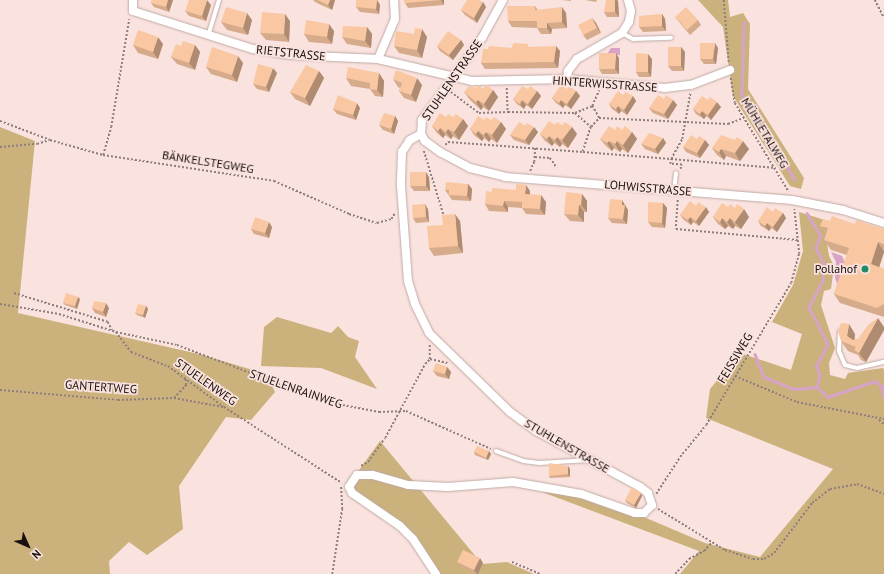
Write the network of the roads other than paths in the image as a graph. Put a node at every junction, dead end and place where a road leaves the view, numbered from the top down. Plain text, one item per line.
1 (133, 0) edge
2 (219, 0) edge
3 (394, 0) edge
4 (503, 0) edge
5 (628, 0) edge
6 (622, 33) junction
7 (207, 36) junction
8 (671, 38) dead end
9 (378, 59) junction
10 (730, 70) road end
11 (454, 76) junction
12 (566, 79) junction
13 (423, 138) junction
14 (676, 173) dead end
15 (677, 191) junction
16 (884, 223) edge
17 (841, 325) edge
18 (884, 362) edge
19 (496, 451) road end
20 (590, 460) junction
21 (436, 574) edge

1 - 7 street, RIETSTRASSE
2 - 7 lane
3 - 9 street
4 - 11 street, STUHLENSTRASSE
5 - 6 street
6 - 8 lane
6 - 12 street
7 - 9 street, RIETSTRASSE
9 - 11 street, RIETSTRASSE
10 - 12 street, HINTERWISSTRASSE
11 - 12 street, HINTERWISSTRASSE
11 - 13 street, STUHLENSTRASSE
13 - 15 street, LOHWISSTRASSE
13 - 20 street, STUHLENSTRASSE
14 - 15 lane
15 - 16 street, LOHWISSTRASSE
17 - 18 lane
19 - 20 lane
20 - 21 street, STUHLENSTRASSE

